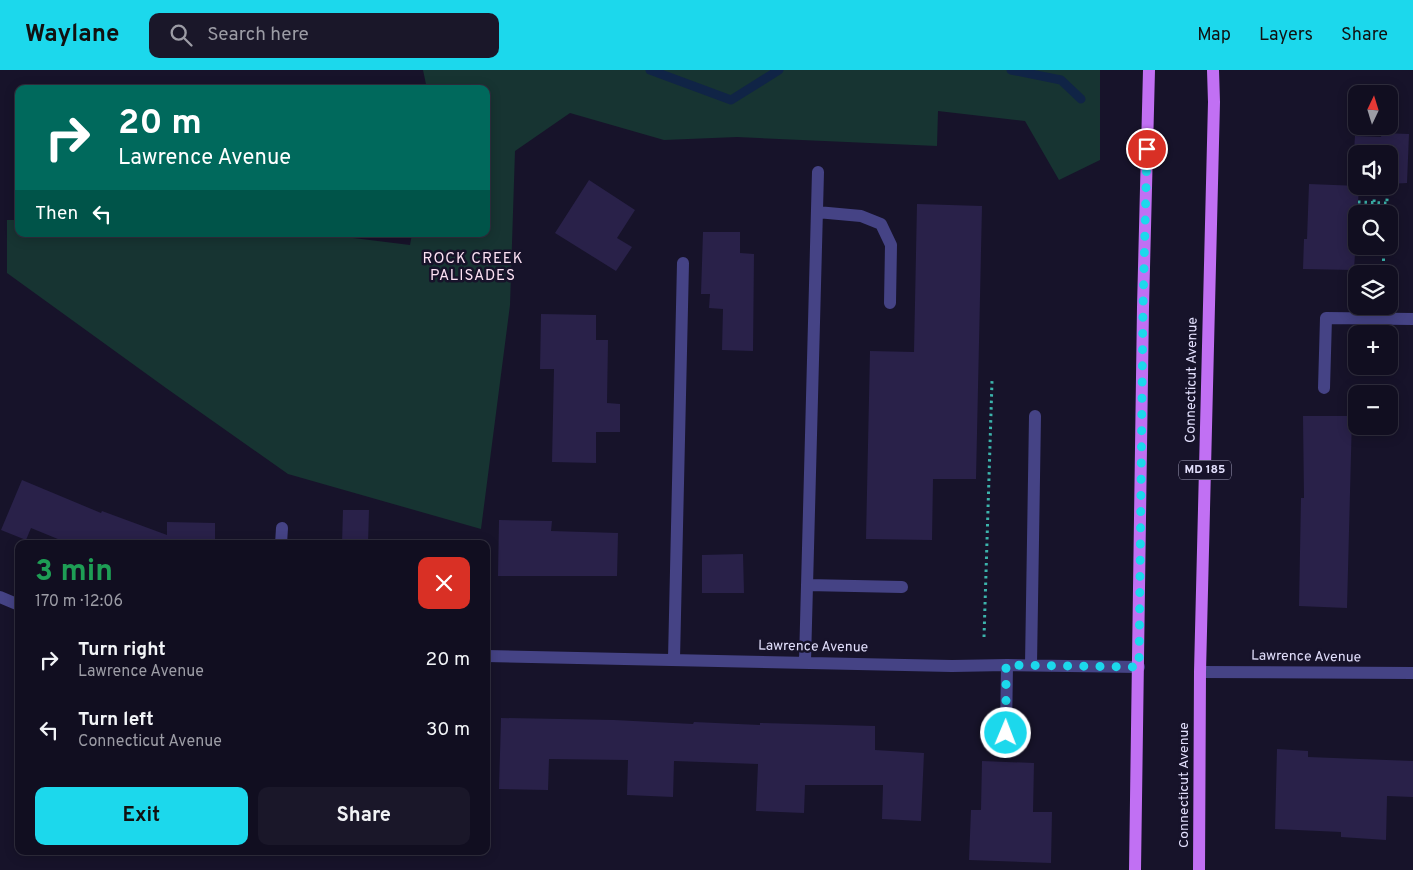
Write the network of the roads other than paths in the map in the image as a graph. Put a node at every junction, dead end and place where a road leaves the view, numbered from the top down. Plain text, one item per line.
1 (1149, 70) edge
2 (1213, 70) edge
3 (818, 172) dead end
4 (817, 212) junction
5 (683, 263) dead end
6 (890, 303) dead end
7 (1413, 320) edge
8 (1324, 388) dead end
9 (1035, 416) dead end
10 (282, 528) dead end
11 (281, 540) edge
12 (807, 585) junction
13 (902, 587) dead end
14 (0, 597) edge
15 (15, 603) edge
16 (490, 656) edge
17 (674, 659) junction
18 (805, 661) junction
19 (1006, 665) junction
20 (1032, 665) junction
21 (1139, 667) junction
22 (1200, 672) junction
23 (1413, 674) edge
24 (1006, 733) dead end
25 (1135, 870) edge
26 (1199, 870) edge

1 - 21 main road
2 - 22 main road, Connecticut Avenue / MD 185
3 - 4 street
4 - 6 street
4 - 12 street
5 - 17 street
7 - 8 street
9 - 20 street
10 - 11 street
12 - 13 street
12 - 18 street
14 - 15 street
16 - 17 street, Lawrence Avenue
17 - 18 street, Lawrence Avenue
18 - 19 street, Lawrence Avenue
19 - 20 street, Lawrence Avenue
19 - 24 street
20 - 21 street, Lawrence Avenue
21 - 25 main road
22 - 23 street, Lawrence Avenue
22 - 26 main road, Connecticut Avenue / MD 185

